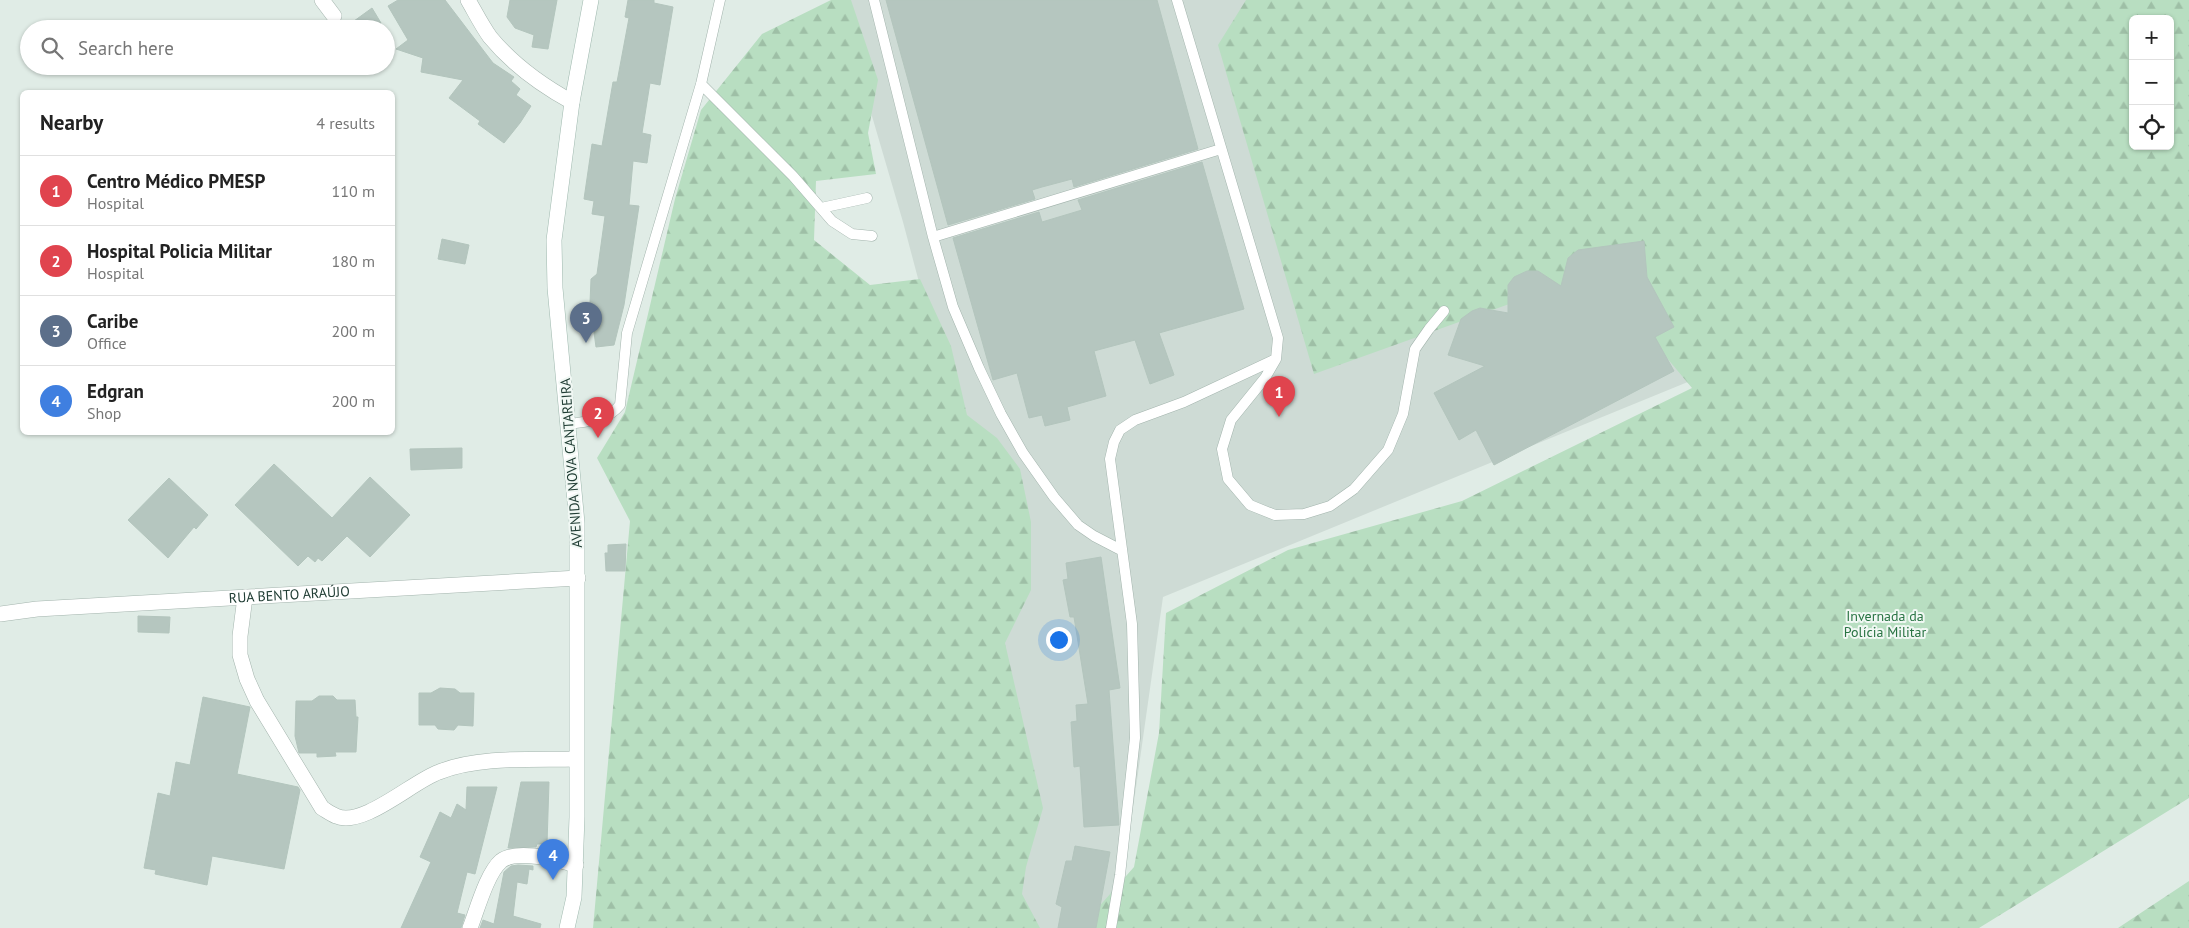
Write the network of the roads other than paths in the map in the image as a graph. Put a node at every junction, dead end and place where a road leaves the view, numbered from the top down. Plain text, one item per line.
1 (322, 0) edge
2 (468, 0) edge
3 (591, 0) edge
4 (720, 0) edge
5 (874, 0) edge
6 (1177, 0) edge
7 (334, 16) dead end
8 (701, 84) junction
9 (572, 102) junction
10 (1221, 149) junction
11 (867, 198) dead end
12 (821, 208) junction
13 (872, 236) dead end
14 (933, 237) junction
15 (1444, 311) dead end
16 (1276, 359) junction
17 (569, 424) junction
18 (1121, 550) junction
19 (578, 578) junction
20 (245, 597) junction
21 (0, 614) edge
22 (576, 758) junction
23 (576, 865) junction
24 (470, 928) edge
25 (567, 928) edge
26 (1111, 928) edge

1 - 7 street
2 - 9 street
3 - 9 street, AVENIDA NOVA CANTAREIRA
4 - 8 lane
5 - 14 lane
6 - 10 lane
8 - 12 lane
8 - 17 lane
9 - 17 street, AVENIDA NOVA CANTAREIRA
10 - 14 lane
10 - 16 lane
11 - 12 lane
12 - 13 lane
14 - 18 lane
15 - 16 lane
16 - 18 lane
17 - 19 street, AVENIDA NOVA CANTAREIRA
18 - 26 lane
19 - 20 street, RUA BENTO ARAÚJO
19 - 22 street, AVENIDA NOVA CANTAREIRA
20 - 21 street, RUA BENTO ARAÚJO
20 - 22 street
22 - 23 street, AVENIDA NOVA CANTAREIRA
23 - 24 street
23 - 25 street, AVENIDA NOVA CANTAREIRA

